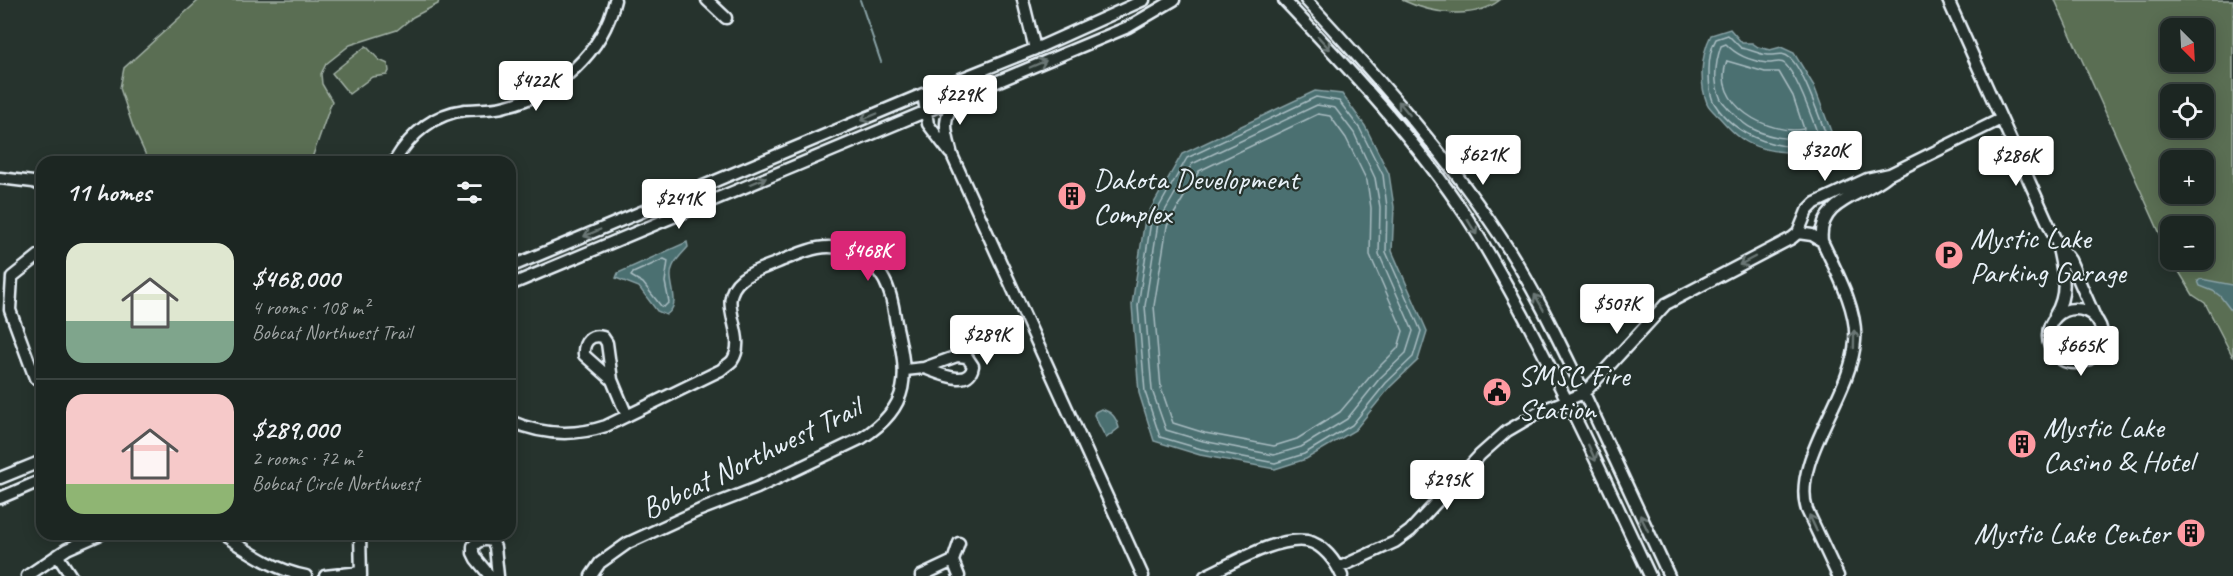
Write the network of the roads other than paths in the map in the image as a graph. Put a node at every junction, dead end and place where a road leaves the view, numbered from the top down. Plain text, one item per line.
1 (615, 0) edge
2 (707, 0) edge
3 (1023, 0) edge
4 (1144, 0) edge
5 (1174, 0) edge
6 (1284, 0) edge
7 (1306, 0) edge
8 (1948, 0) edge
9 (726, 18) dead end
10 (1035, 49) junction
11 (923, 94) junction
12 (966, 94) junction
13 (926, 112) junction
14 (2001, 119) junction
15 (952, 155) junction
16 (398, 156) edge
17 (1890, 174) junction
18 (0, 177) edge
19 (36, 183) edge
20 (1798, 233) junction
21 (1822, 241) junction
22 (2057, 243) junction
23 (36, 259) edge
24 (516, 264) edge
25 (516, 283) edge
26 (2095, 317) junction
27 (2051, 323) junction
28 (924, 368) dead end
29 (905, 370) junction
30 (35, 378) dead end
31 (612, 380) dead end
32 (1584, 393) junction
33 (1568, 400) junction
34 (627, 416) junction
35 (516, 424) edge
36 (36, 463) edge
37 (0, 478) edge
38 (36, 483) edge
39 (0, 498) edge
40 (86, 540) edge
41 (230, 540) edge
42 (360, 540) edge
43 (482, 540) edge
44 (488, 540) edge
45 (959, 543) dead end
46 (57, 555) junction
47 (953, 561) junction
48 (1340, 572) edge
49 (360, 574) edge
50 (27, 576) edge
51 (71, 576) edge
52 (306, 576) edge
53 (325, 576) edge
54 (490, 576) edge
55 (498, 576) edge
56 (591, 576) edge
57 (921, 576) edge
58 (959, 576) edge
59 (1143, 576) edge
60 (1205, 576) edge
61 (1650, 576) edge
62 (1669, 576) edge
63 (1838, 576) edge

1 - 16 street
2 - 9 street
3 - 10 street
4 - 10 street
12 -> 5 street
6 -> 33 street
32 -> 7 street
8 - 14 street
10 - 11 street
11 - 13 street
11 -> 24 street
12 - 13 street
12 - 15 street
13 - 15 street
25 -> 13 street
14 - 17 street
14 - 22 street
15 - 59 street
17 - 20 street
17 - 21 street
18 - 19 street
20 - 21 street
20 -> 32 street
63 -> 21 street
22 - 26 street
22 - 27 street
23 - 30 street
26 - 27 street
26 - 27 street
28 - 29 street
29 - 34 street, Bobcat Northwest Trail
29 - 56 street, Bobcat Northwest Trail
31 - 34 street
32 - 33 street
62 -> 32 street
33 - 48 street
33 -> 61 street
34 - 35 street, Bobcat Northwest Trail
36 - 37 street
38 - 39 street
40 - 46 street
41 - 52 street
42 - 49 street
43 - 54 street
44 - 55 street
45 - 47 street
46 - 50 street
46 - 51 street
47 - 57 street
47 - 58 street
48 - 60 street
49 - 53 street

